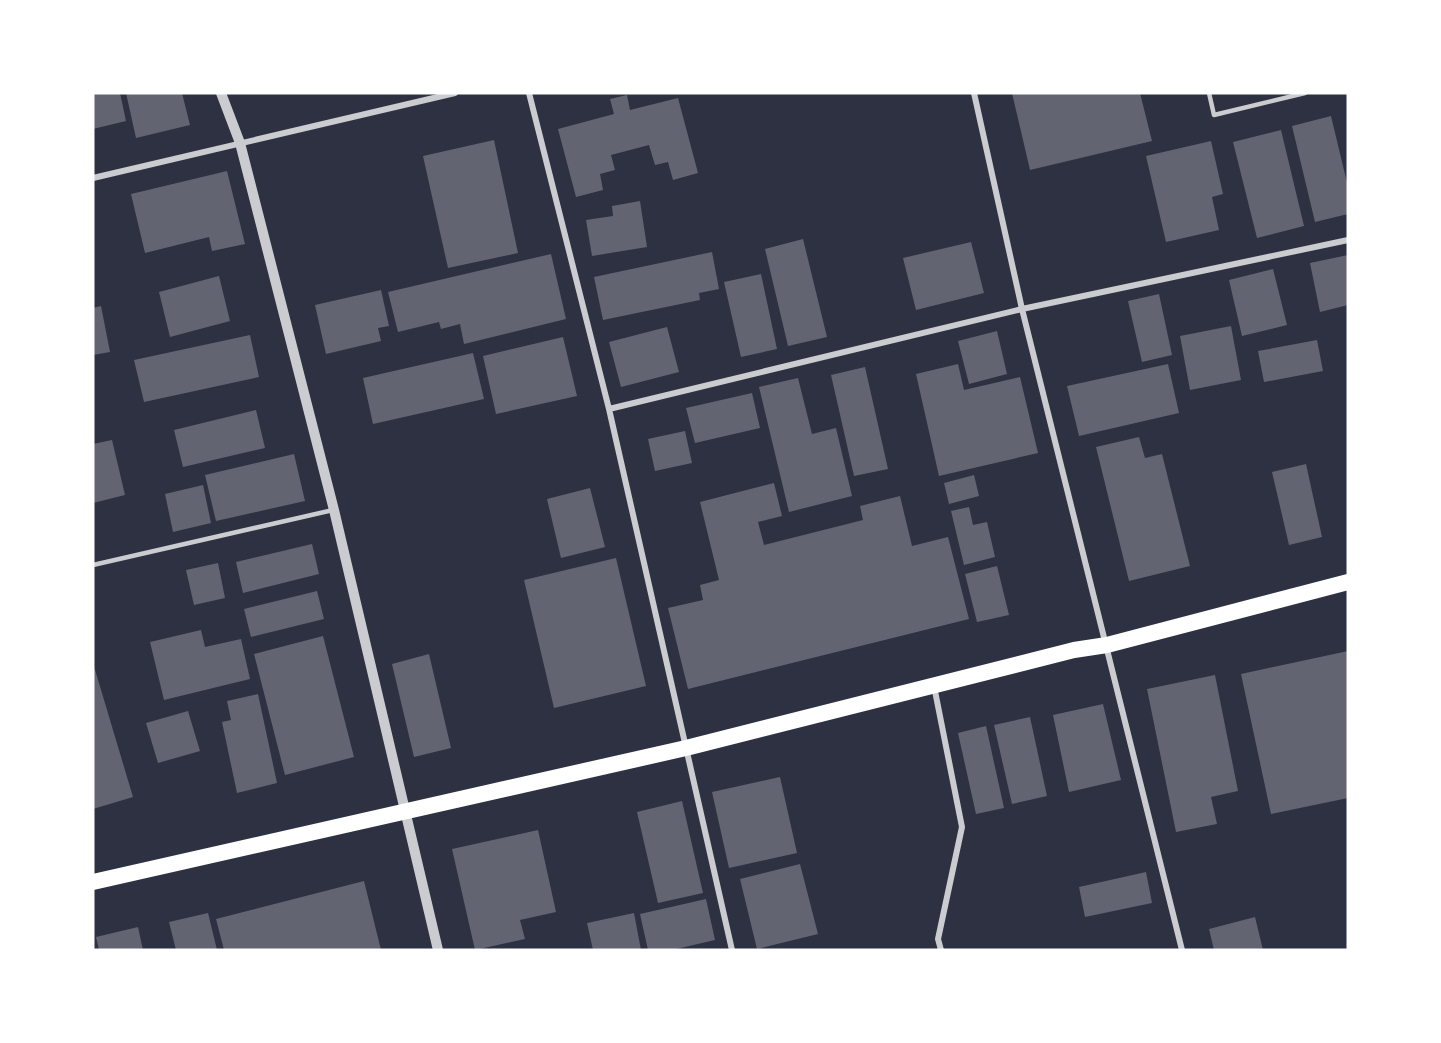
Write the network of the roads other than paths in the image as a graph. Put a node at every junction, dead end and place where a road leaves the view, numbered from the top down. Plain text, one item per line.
1 (221, 93) edge
2 (454, 93) edge
3 (529, 93) edge
4 (974, 93) edge
5 (1209, 93) edge
6 (1305, 93) edge
7 (240, 143) junction
8 (93, 178) edge
9 (1348, 240) edge
10 (1022, 309) junction
11 (609, 409) junction
12 (334, 510) junction
13 (93, 565) edge
14 (1348, 585) edge
15 (1107, 645) junction
16 (933, 684) junction
17 (686, 748) junction
18 (407, 811) junction
19 (93, 882) edge
20 (438, 950) edge
21 (732, 950) edge
22 (941, 950) edge
23 (1182, 950) edge

1 - 7 street
2 - 7 street
3 - 11 street
4 - 10 street
5 - 6 lane
7 - 8 street
7 - 12 street
9 - 10 street
10 - 11 street
10 - 15 street
11 - 17 street
12 - 13 lane
12 - 18 street
14 - 15 highway
15 - 16 highway
15 - 23 street
16 - 17 highway
16 - 22 street
17 - 18 highway
17 - 21 street
18 - 19 highway
18 - 20 street

